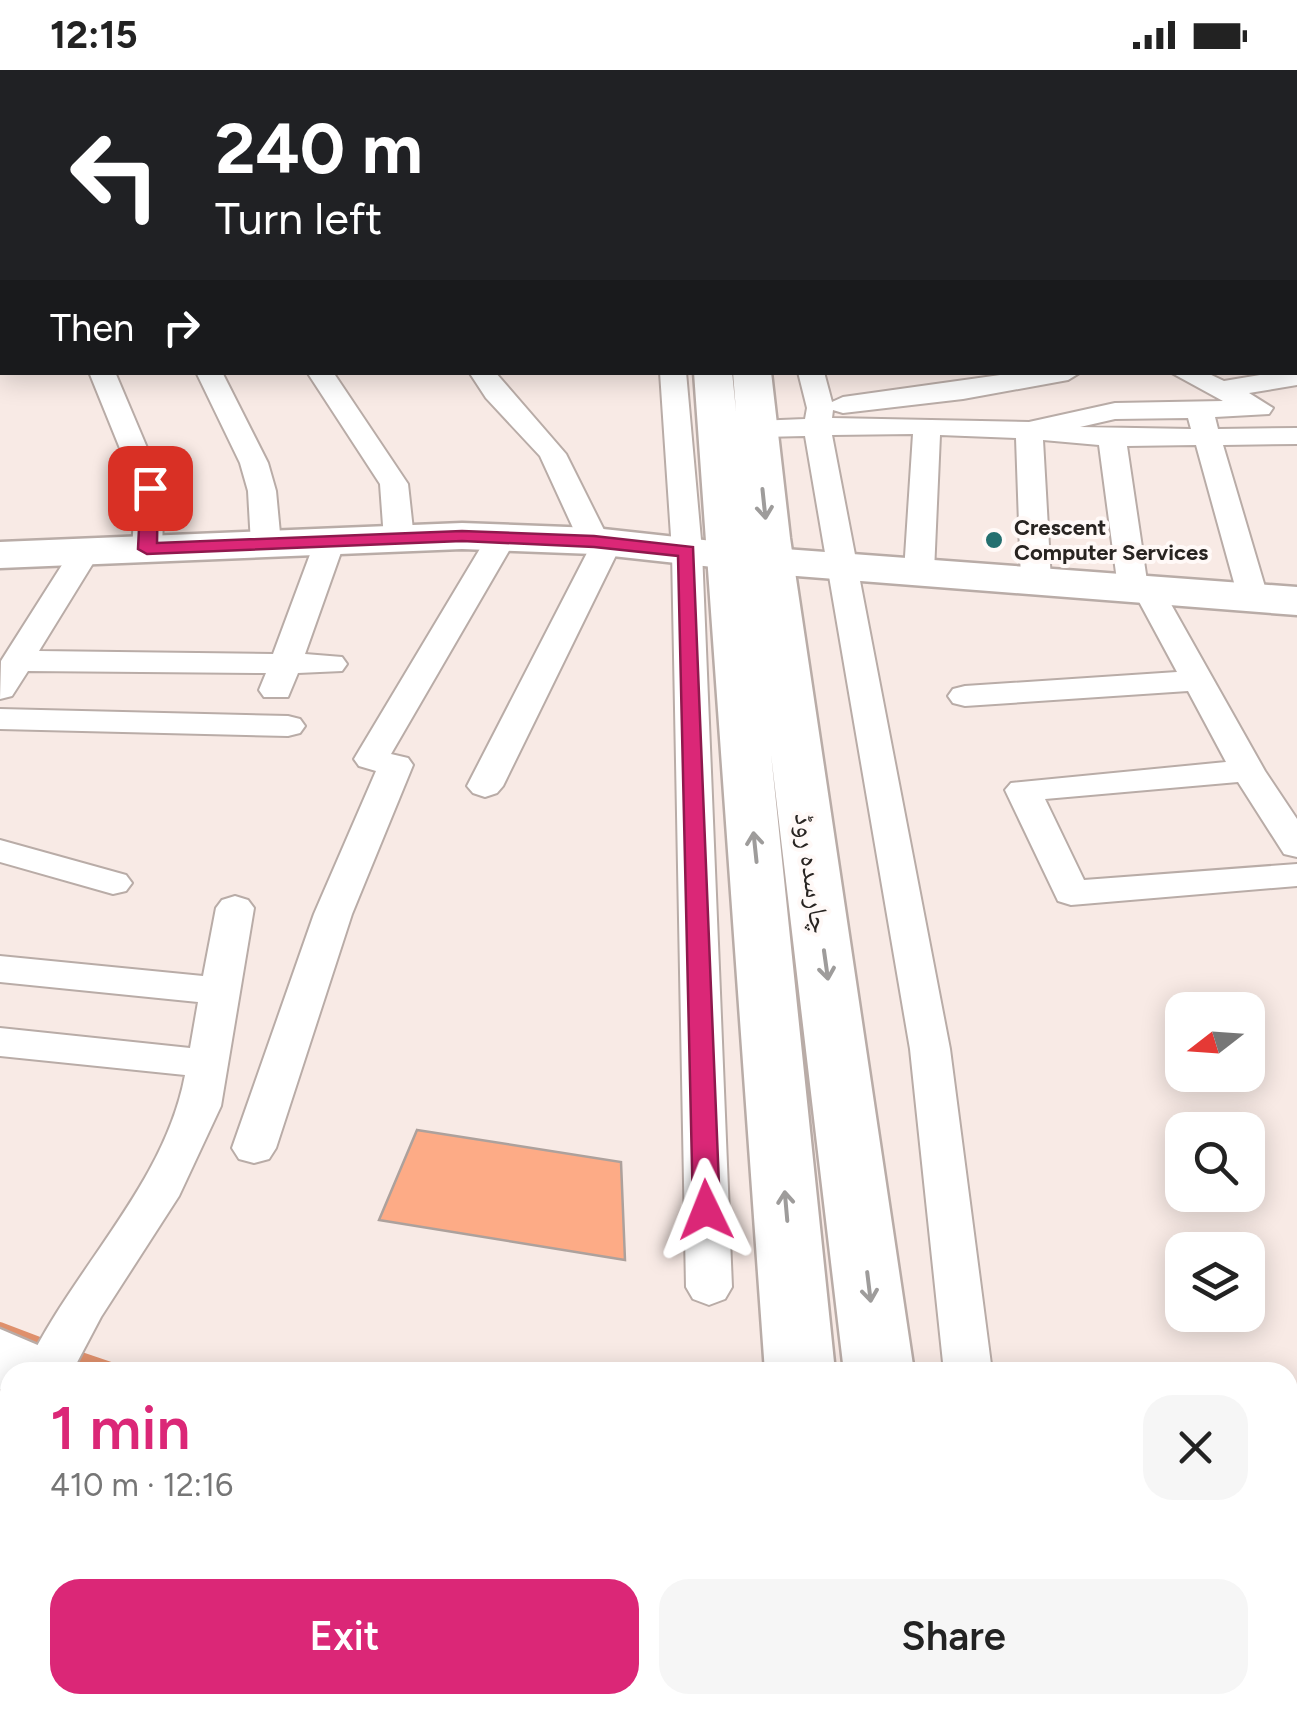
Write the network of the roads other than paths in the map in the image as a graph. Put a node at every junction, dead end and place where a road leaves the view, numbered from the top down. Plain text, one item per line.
1 (103, 375) edge
2 (210, 375) edge
3 (322, 375) edge
4 (484, 375) edge
5 (674, 375) edge
6 (712, 375) edge
7 (1052, 375) edge
8 (1185, 375) edge
9 (1297, 377) edge
10 (816, 402) edge
11 (755, 406) edge
12 (1208, 411) junction
13 (1285, 424) edge
14 (927, 428) junction
15 (1028, 430) junction
16 (1112, 438) junction
17 (399, 538) junction
18 (502, 538) junction
19 (330, 541) junction
20 (600, 542) junction
21 (266, 544) junction
22 (147, 549) junction
23 (85, 552) junction
24 (0, 556) edge
25 (729, 556) junction
26 (840, 566) junction
27 (920, 572) junction
28 (1036, 581) junction
29 (1141, 589) junction
30 (1275, 599) edge
31 (11, 659) edge
32 (331, 664) dead end
33 (281, 677) junction
34 (1196, 681) junction
35 (965, 696) dead end
36 (0, 719) edge
37 (288, 726) dead end
38 (1248, 771) junction
39 (485, 786) dead end
40 (1297, 846) edge
41 (0, 851) edge
42 (1297, 875) edge
43 (113, 882) dead end
44 (235, 908) dead end
45 (0, 968) edge
46 (220, 991) junction
47 (0, 1042) edge
48 (208, 1064) junction
49 (254, 1148) dead end
50 (709, 1287) dead end
51 (50, 1351) edge
52 (0, 1356) edge
53 (799, 1362) edge
54 (877, 1362) edge
55 (967, 1362) edge

1 - 22 street
2 - 21 street
3 - 17 street
4 - 20 street
5 - 25 street
6 - 25 main road, چارسدہ روڈ
7 - 10 street
8 - 12 street
9 - 12 street
10 - 11 street
10 - 14 street
10 - 26 street
11 -> 25 main road, چارسدہ روڈ
12 - 13 street
12 - 13 street
12 - 15 street
12 - 16 street
12 - 30 street
14 - 15 street
14 - 27 street
15 - 16 street
15 - 28 street
16 - 29 street
17 - 18 main road
17 - 19 main road
18 - 20 main road
18 - 49 street
19 - 21 main road
19 - 33 street
20 - 25 main road
20 - 39 street
21 - 22 main road
22 - 23 main road
23 - 24 main road
23 - 31 street
25 - 26 main road
25 - 50 street
53 -> 25 main road, چارسدہ روڈ
25 -> 54 main road, چارسدہ روڈ
26 - 27 main road
26 - 55 street
27 - 28 main road
28 - 29 main road
29 - 30 main road
29 - 34 street
31 - 33 street
32 - 33 street
34 - 35 street
34 - 38 street
36 - 37 street
38 - 40 street
38 - 42 street
41 - 43 street
44 - 46 street
45 - 46 street
46 - 48 street
47 - 48 street
48 - 51 street
51 - 52 main road

